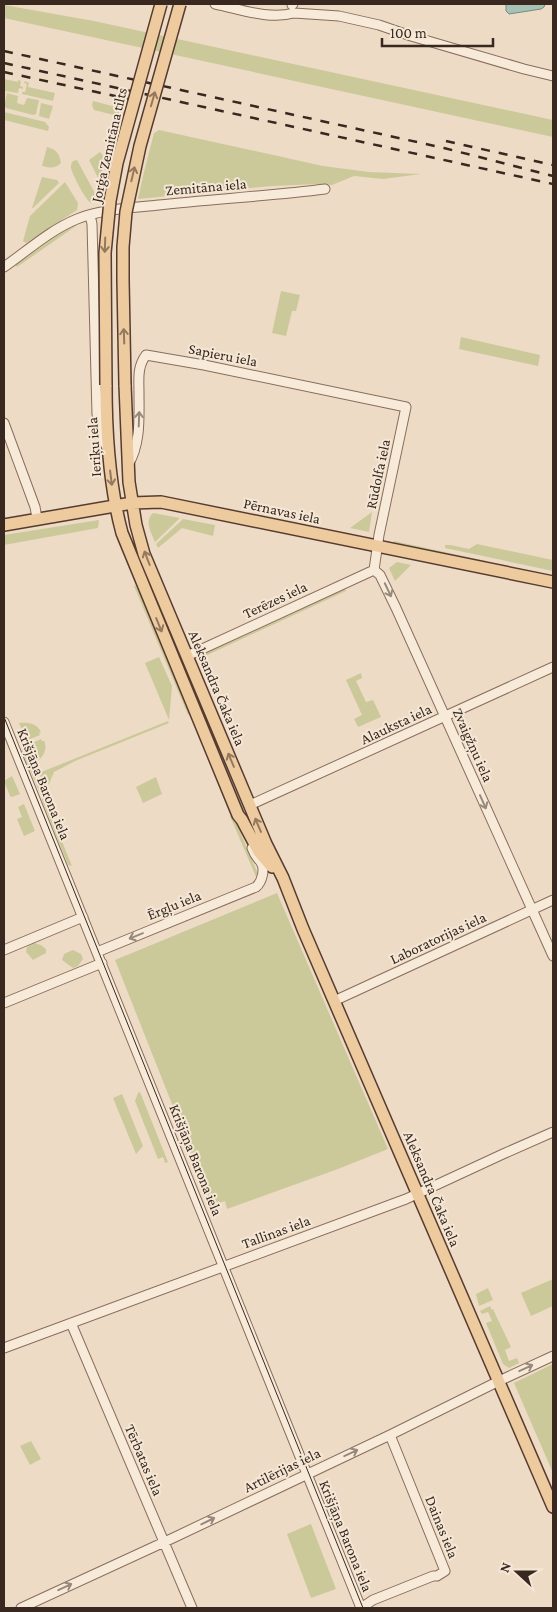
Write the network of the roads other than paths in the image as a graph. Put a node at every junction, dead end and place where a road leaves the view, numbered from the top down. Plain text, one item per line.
1 (161, 4) edge
2 (180, 4) edge
3 (215, 4) edge
4 (293, 6) edge
5 (553, 76) edge
6 (325, 189) dead end
7 (90, 215) junction
8 (4, 267) edge
9 (106, 385) joint
10 (406, 406) joint
11 (4, 423) edge
12 (108, 450) junction
13 (128, 466) junction
14 (132, 502) junction
15 (115, 505) junction
16 (36, 518) junction
17 (4, 524) edge
18 (377, 546) junction
19 (374, 570) junction
20 (553, 582) edge
21 (187, 656) junction
22 (553, 668) edge
23 (445, 716) junction
24 (4, 722) edge
25 (250, 806) junction
26 (238, 815) junction
27 (261, 883) joint
28 (284, 883) junction
29 (553, 900) edge
30 (532, 910) junction
31 (83, 917) junction
32 (4, 950) edge
33 (97, 952) junction
34 (553, 956) edge
35 (102, 963) junction
36 (334, 1001) junction
37 (4, 1003) edge
38 (553, 1132) edge
39 (417, 1194) junction
40 (224, 1266) junction
41 (71, 1324) junction
42 (4, 1348) edge
43 (553, 1356) edge
44 (499, 1381) junction
45 (390, 1435) junction
46 (307, 1473) junction
47 (553, 1507) edge
48 (164, 1542) junction
49 (21, 1608) edge
50 (192, 1608) edge
51 (361, 1608) edge

1 -> 9 main road, Jorģa Zemitāna tilts, bridge
13 -> 2 main road, Jorģa Zemitāna tilts, bridge
3 - 4 street
4 - 5 street
6 - 7 street, Zemitāna iela
7 - 8 street, Zemitāna iela
7 - 12 street
9 - 12 main road, Ieriķu iela
13 -> 10 street, Sapieru iela
10 - 18 street, Rūdolfa iela
11 - 16 street
12 -> 15 main road, Ieriķu iela
13 - 14 main road
14 - 15 main road, Pērnavas iela
14 - 18 main road, Pērnavas iela
21 -> 14 main road, Aleksandra Čaka iela
15 - 16 main road, Pērnavas iela
15 -> 26 main road, Aleksandra Čaka iela
16 - 17 main road, Pērnavas iela
18 - 19 street
18 - 20 main road, Pērnavas iela
19 - 21 street, Terēzes iela
19 -> 23 street, Zvaigžņu iela
25 -> 21 main road, Aleksandra Čaka iela
22 - 23 street, Alauksta iela
23 - 25 street, Alauksta iela
23 -> 30 street, Zvaigžņu iela
24 - 31 street, Krišjāņa Barona iela
28 -> 25 main road, Aleksandra Čaka iela
26 - 27 street, Aleksandra Čaka iela
26 - 28 main road, Aleksandra Čaka iela
27 -> 33 street, Ērgļu iela
28 - 36 main road, Aleksandra Čaka iela
29 - 30 street, Laboratorijas iela
30 - 34 street, Zvaigžņu iela
30 - 36 street, Laboratorijas iela
31 - 32 street
31 - 33 street, Krišjāņa Barona iela
33 - 35 street, Krišjāņa Barona iela
35 - 37 street
35 - 40 street, Krišjāņa Barona iela
36 - 39 main road, Aleksandra Čaka iela
38 - 39 street, Tallinas iela
39 - 40 street, Tallinas iela
39 - 44 main road, Aleksandra Čaka iela
40 - 41 street, Tallinas iela
40 - 46 street, Krišjāņa Barona iela
41 - 42 street, Tallinas iela
41 - 48 street, Tērbatas iela
44 -> 43 street, Artilērijas iela
44 - 45 street, Artilērijas iela
44 - 47 main road, Aleksandra Čaka iela
46 -> 45 street, Artilērijas iela
45 - 51 street, Dainas iela
48 -> 46 street, Artilērijas iela
46 - 51 street, Krišjāņa Barona iela
49 -> 48 street, Artilērijas iela
48 - 50 street, Tērbatas iela

